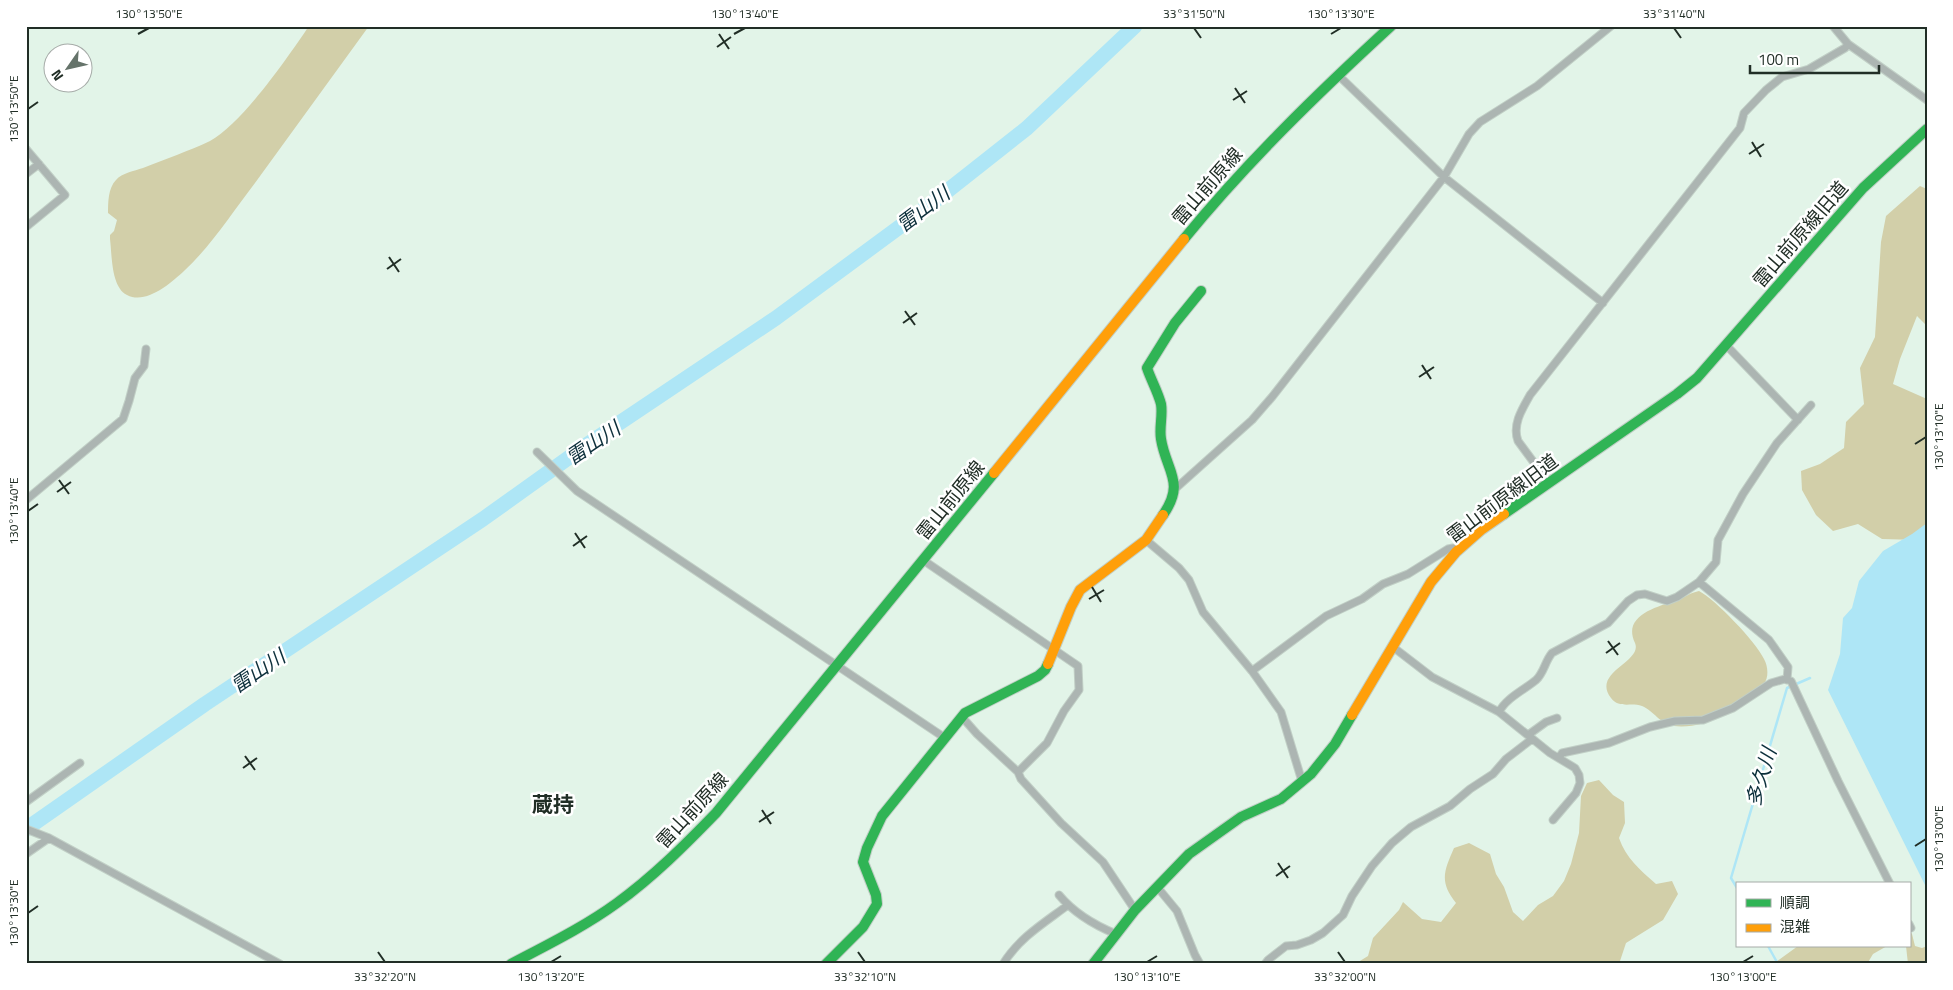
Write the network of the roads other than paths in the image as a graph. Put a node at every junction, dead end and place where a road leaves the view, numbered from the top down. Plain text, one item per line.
1 (1391, 26) edge
2 (1611, 26) edge
3 (1833, 26) edge
4 (1848, 44) junction
5 (1338, 74) junction
6 (1927, 100) edge
7 (1927, 128) edge
8 (26, 149) edge
9 (39, 164) junction
10 (26, 174) edge
11 (1444, 177) junction
12 (26, 227) edge
13 (1201, 291) dead end
14 (1603, 303) junction
15 (1726, 345) junction
16 (146, 350) dead end
17 (1811, 405) dead end
18 (1798, 420) junction
19 (537, 452) dead end
20 (1549, 483) junction
21 (1175, 489) junction
22 (26, 500) edge
23 (1146, 540) junction
24 (1456, 552) junction
25 (923, 560) junction
26 (1699, 582) junction
27 (1393, 647) junction
28 (1054, 650) junction
29 (837, 665) junction
30 (1252, 671) junction
31 (1789, 680) junction
32 (1499, 712) junction
33 (962, 717) junction
34 (1557, 718) dead end
35 (1530, 737) junction
36 (945, 738) junction
37 (1559, 758) junction
38 (80, 763) dead end
39 (1018, 772) junction
40 (1303, 781) junction
41 (26, 802) edge
42 (1553, 820) dead end
43 (26, 828) edge
44 (46, 837) junction
45 (26, 854) edge
46 (1889, 882) edge
47 (1158, 888) junction
48 (1059, 895) dead end
49 (1068, 905) junction
50 (1135, 910) junction
51 (1116, 934) junction
52 (280, 964) edge
53 (511, 964) edge
54 (826, 964) edge
55 (1003, 964) edge
56 (1093, 964) edge
57 (1200, 964) edge
58 (1265, 964) edge

1 - 5 street, 雷山前原線
2 - 11 street
3 - 4 street
4 - 6 street
4 - 14 street
5 - 11 street
5 - 25 street, 雷山前原線
7 - 15 street, 雷山前原線旧道
8 - 9 street
9 - 10 street
9 - 12 street
11 - 14 street
11 - 21 street
13 - 21 street
14 - 20 street
15 - 18 street
15 - 20 street, 雷山前原線旧道
16 - 22 street
17 - 18 street
18 - 26 street
19 - 29 street
20 - 24 street, 雷山前原線旧道
21 - 23 street
23 - 28 street
23 - 30 street
24 - 27 street, 雷山前原線旧道
24 - 30 street
25 - 28 street
25 - 29 street, 雷山前原線
26 - 31 street
26 - 32 street
27 - 32 street
27 - 40 street, 雷山前原線旧道
28 - 33 street
28 - 39 street
29 - 36 street
29 - 53 street, 雷山前原線
30 - 40 street
31 - 37 street
31 - 46 street
32 - 35 street
33 - 36 street
33 - 39 street
34 - 35 street
35 - 37 street
35 - 58 street
36 - 54 street
37 - 42 street
38 - 41 street
39 - 50 street
40 - 47 street, 雷山前原線旧道
43 - 44 street
44 - 45 street
44 - 52 street
47 - 50 street, 雷山前原線旧道
47 - 57 street
48 - 49 street
49 - 51 street
49 - 55 street
50 - 51 street, 雷山前原線旧道
51 - 56 street, 雷山前原線旧道

